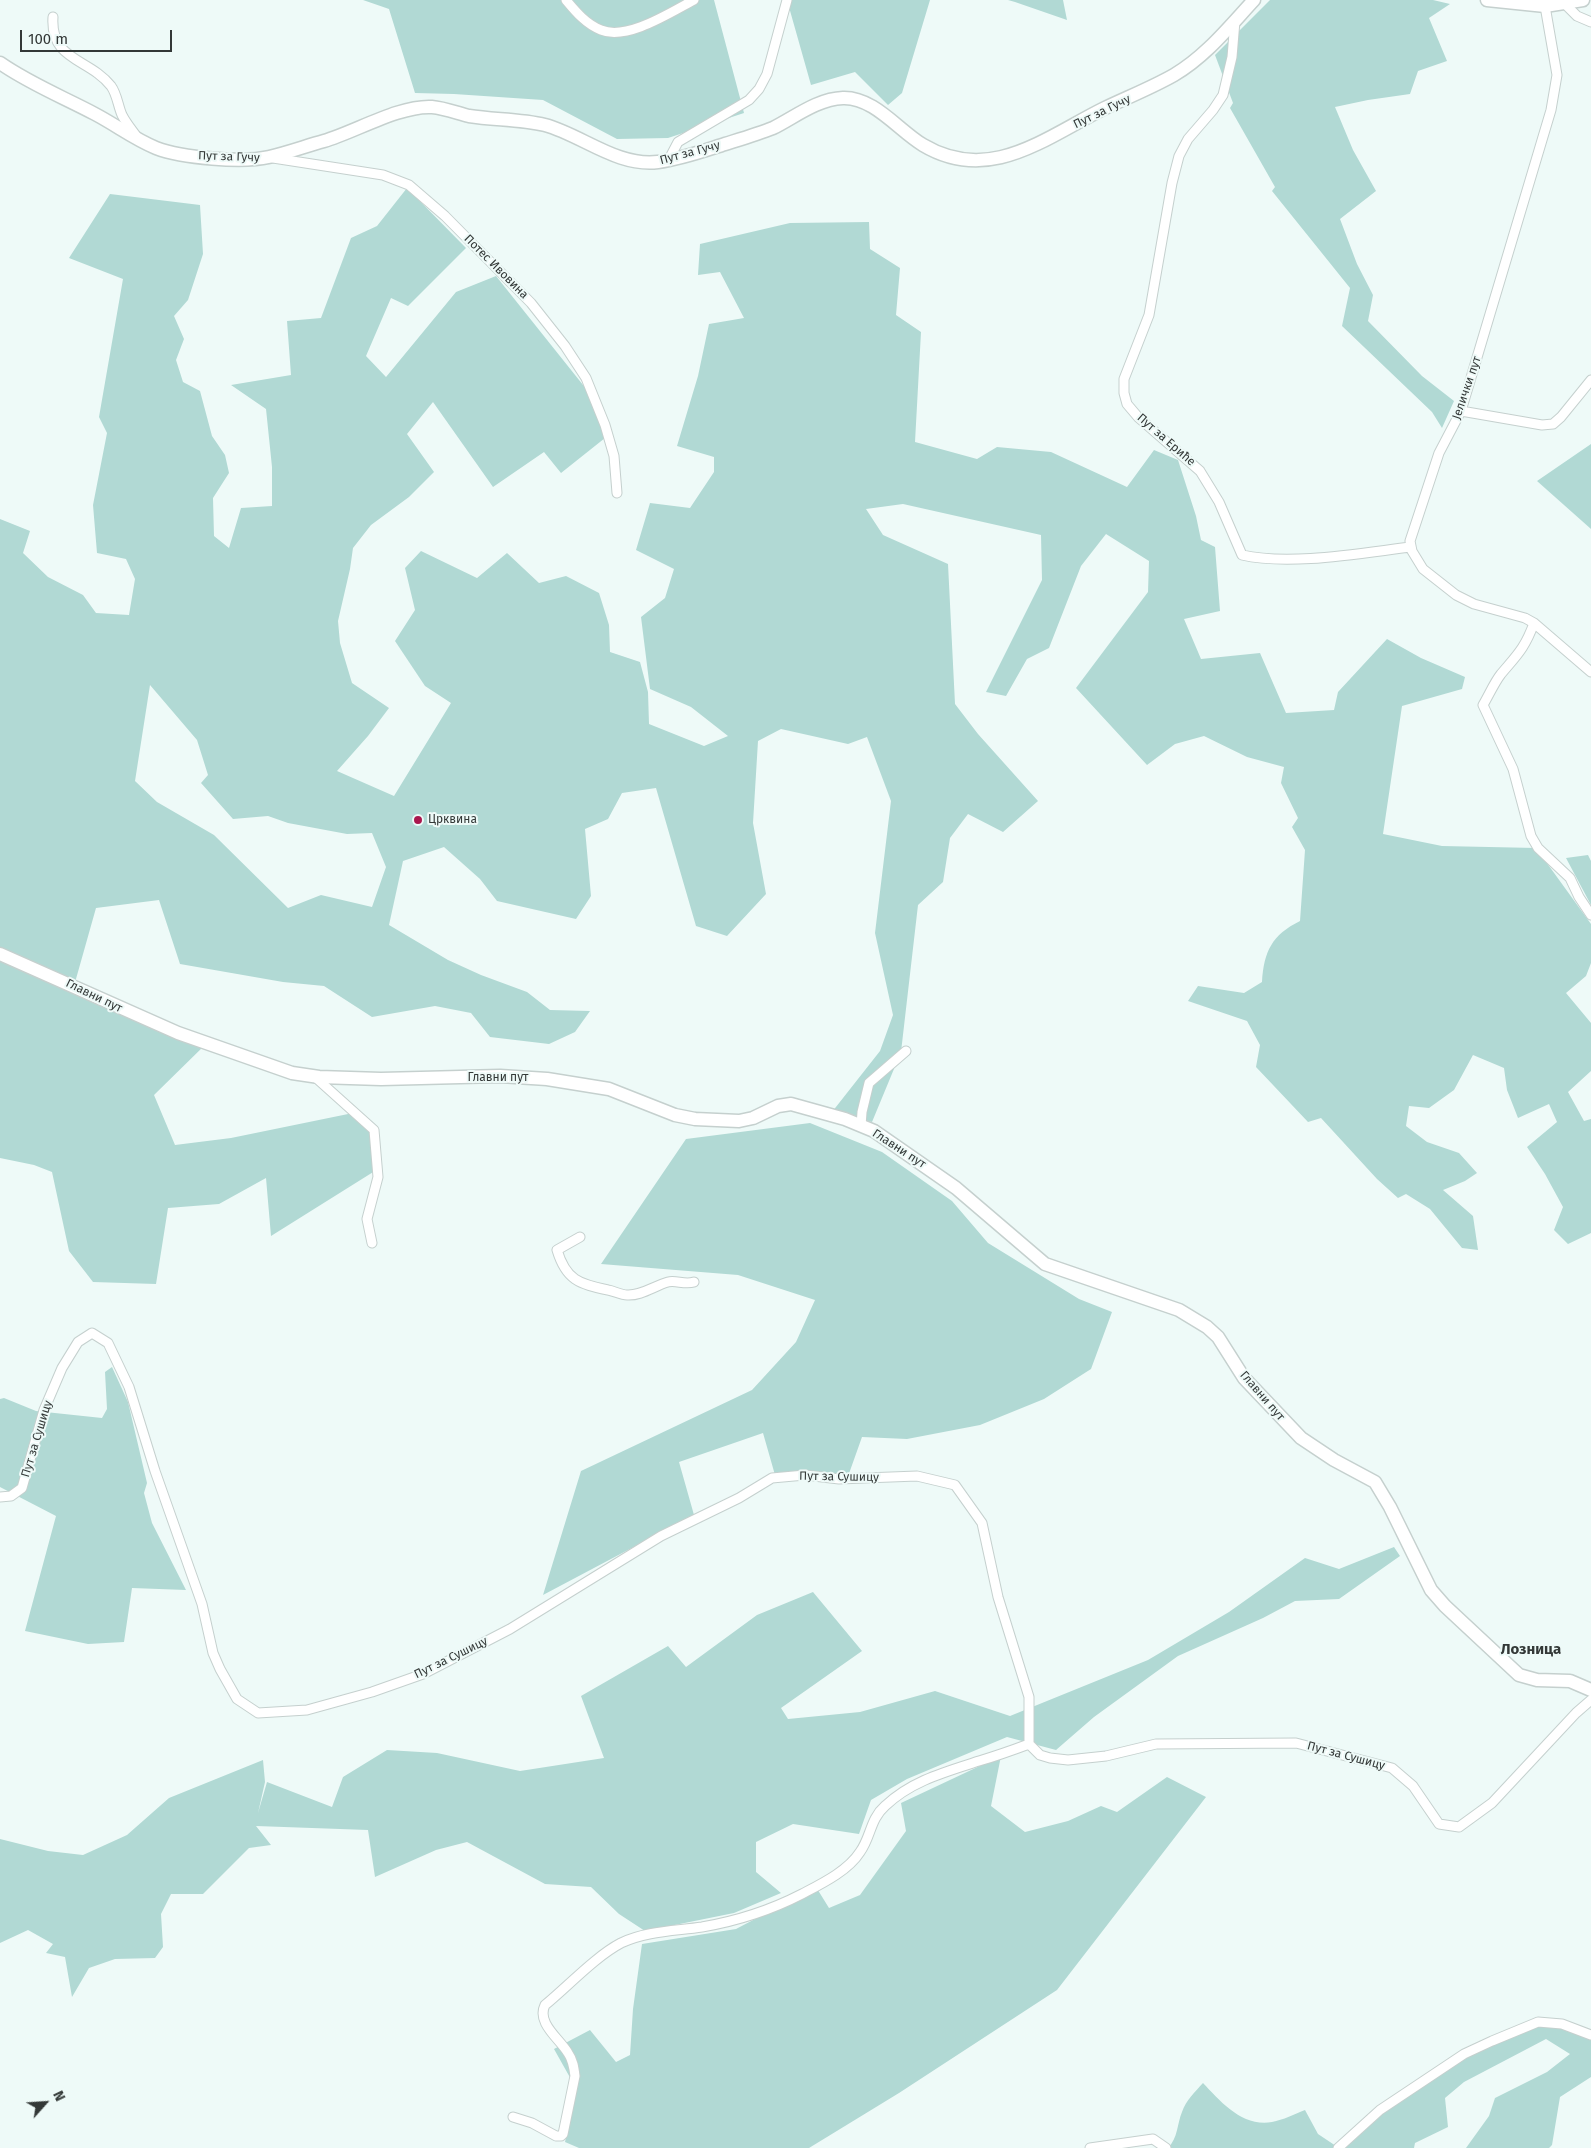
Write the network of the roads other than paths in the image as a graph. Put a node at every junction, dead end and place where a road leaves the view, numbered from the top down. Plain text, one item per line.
1 (566, 0) edge
2 (694, 0) edge
3 (786, 0) edge
4 (1254, 0) edge
5 (1487, 0) edge
6 (1583, 0) edge
7 (1564, 3) junction
8 (1545, 6) junction
9 (53, 17) dead end
10 (1235, 21) junction
11 (1591, 22) edge
12 (0, 63) edge
13 (138, 140) junction
14 (268, 158) junction
15 (668, 161) junction
16 (1591, 380) edge
17 (1461, 411) junction
18 (617, 493) dead end
19 (1411, 547) junction
20 (1534, 623) junction
21 (1591, 672) edge
22 (1591, 915) edge
23 (0, 954) edge
24 (906, 1051) dead end
25 (315, 1077) junction
26 (861, 1126) junction
27 (580, 1236) dead end
28 (372, 1243) dead end
29 (694, 1282) dead end
30 (0, 1497) edge
31 (1591, 1690) edge
32 (1591, 1700) edge
33 (1029, 1744) junction
34 (1591, 2035) edge
35 (513, 2117) dead end
36 (1090, 2148) edge
37 (1166, 2148) edge
38 (1338, 2148) edge

1 - 2 street
3 - 15 street
4 - 10 street, Пут за Гучу
5 - 8 street
6 - 7 street
7 - 8 street
7 - 11 street
8 - 17 street, Јелички пут
9 - 13 street
10 - 15 street, Пут за Гучу
10 - 19 street, Пут за Ериће
12 - 13 street, Пут за Гучу
13 - 14 street, Пут за Гучу
14 - 15 street, Пут за Гучу
14 - 18 street, Потес Ивовина
16 - 17 street
17 - 19 street, Јелички пут
19 - 20 street
20 - 21 street
20 - 22 street
23 - 25 street, Главни пут
24 - 26 street
25 - 26 street, Главни пут
25 - 28 street
26 - 31 street, Главни пут
27 - 29 street
30 - 33 street, Пут за Сушицу
32 - 33 street, Пут за Сушицу
33 - 35 street
34 - 38 street
36 - 37 street

